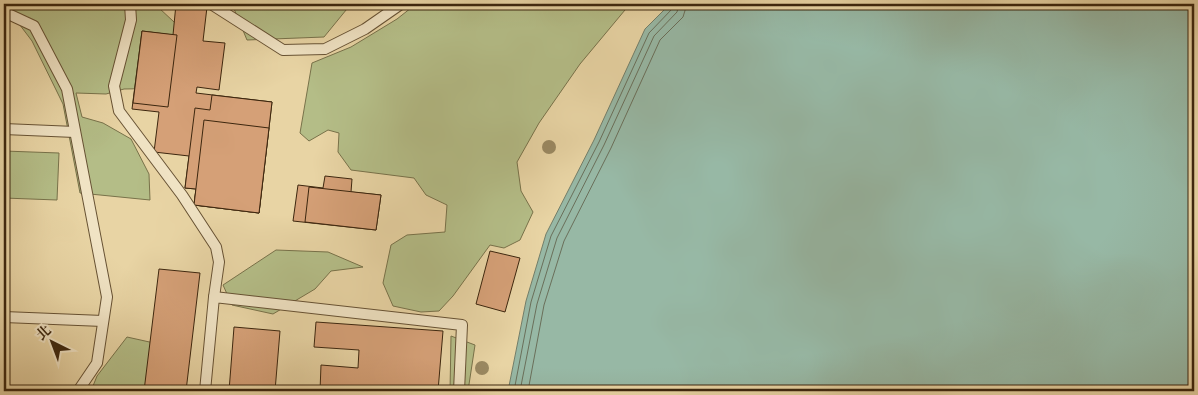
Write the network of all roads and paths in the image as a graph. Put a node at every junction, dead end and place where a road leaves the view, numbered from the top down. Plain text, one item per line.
1 (130, 4) edge
2 (134, 4) edge
3 (211, 4) edge
4 (401, 4) edge
5 (4, 12) edge
6 (131, 20) junction
7 (4, 129) edge
8 (75, 132) junction
9 (214, 297) junction
10 (4, 317) edge
11 (103, 321) junction
12 (78, 391) edge
13 (205, 391) edge
14 (459, 391) edge

1 - 6 lane
2 - 6 lane
3 - 4 lane
5 - 8 lane
6 - 9 lane
7 - 8 lane
8 - 11 lane
9 - 13 lane
9 - 14 lane
10 - 11 lane
11 - 12 lane

